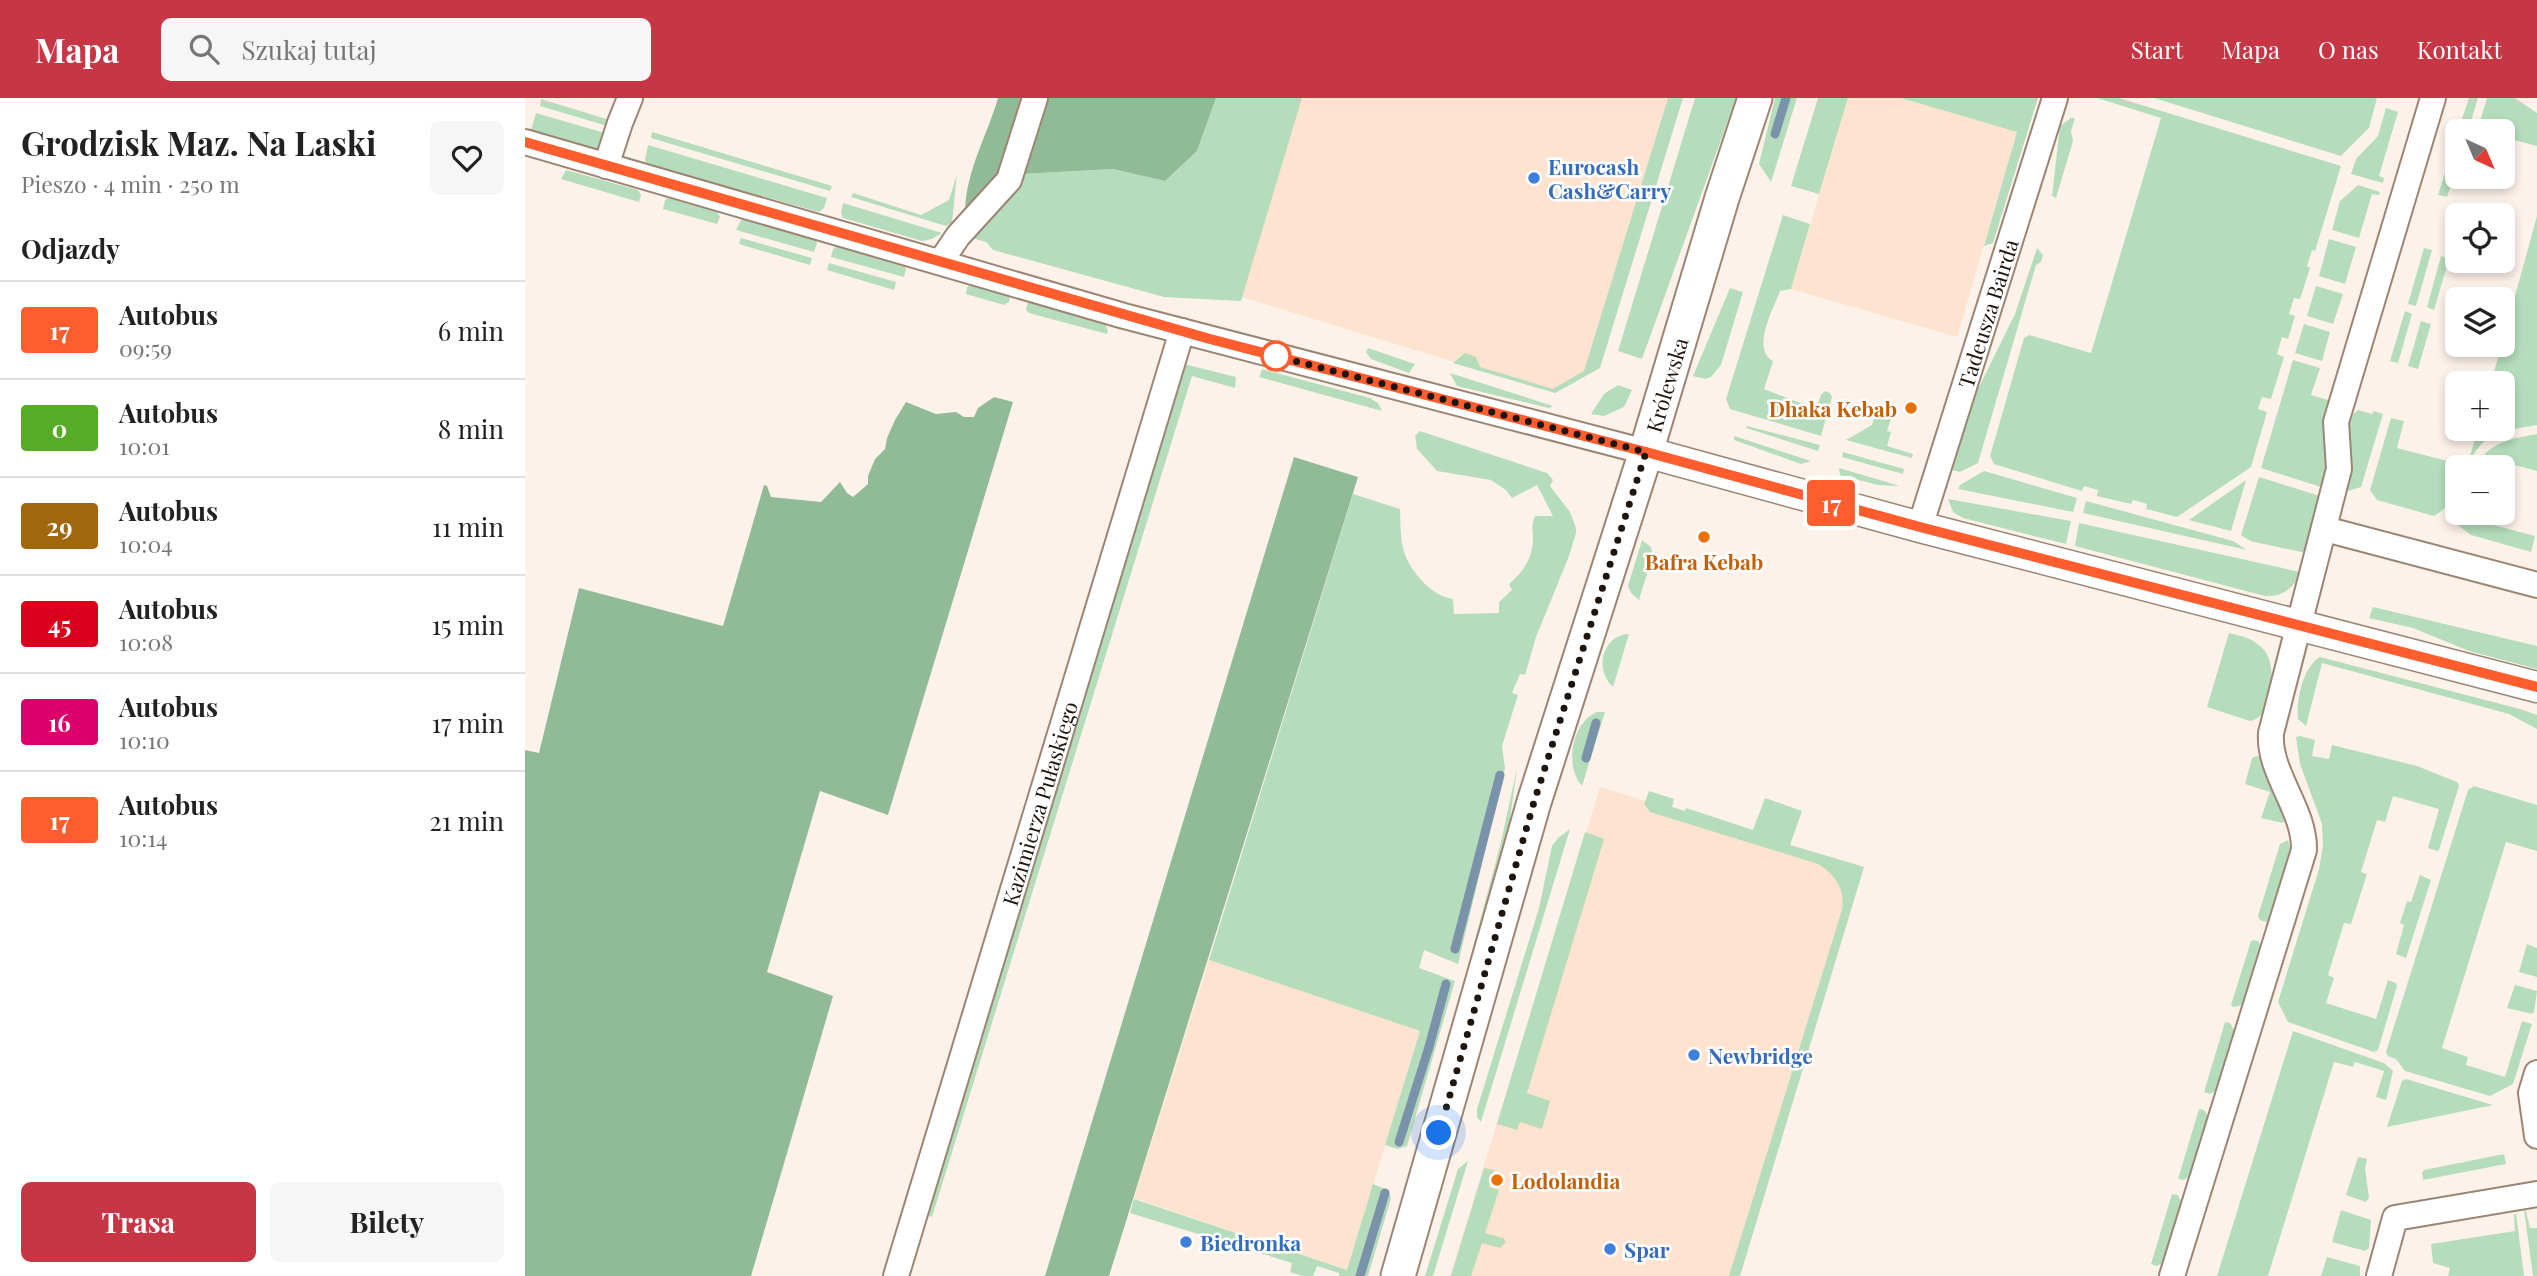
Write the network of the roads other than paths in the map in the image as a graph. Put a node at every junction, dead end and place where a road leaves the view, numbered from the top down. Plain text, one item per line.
1 (631, 98) edge
2 (1035, 98) edge
3 (1755, 98) edge
4 (2055, 98) edge
5 (2433, 98) edge
6 (525, 142) edge
7 (606, 166) junction
8 (941, 261) junction
9 (1182, 331) junction
10 (1646, 452) junction
11 (1920, 527) junction
12 (2325, 529) junction
13 (2537, 585) edge
14 (2299, 624) junction
15 (2537, 687) edge
16 (2537, 1073) edge
17 (2537, 1136) edge
18 (2537, 1194) edge
19 (897, 1276) edge
20 (1398, 1276) edge
21 (2172, 1276) edge
22 (2379, 1276) edge

1 - 7 street
2 - 8 street
3 - 10 main road, Królewska
4 - 11 street, Tadeusza Bairda
5 - 12 street
6 - 7 street
7 - 8 street
8 - 9 street
9 - 10 street
9 - 19 street, Kazimierza Pułaskiego
10 - 11 street
10 - 20 main road, Królewska
11 - 14 street
12 - 13 street
12 - 14 street
14 - 15 street
14 - 21 street
16 - 17 street
18 - 22 street

